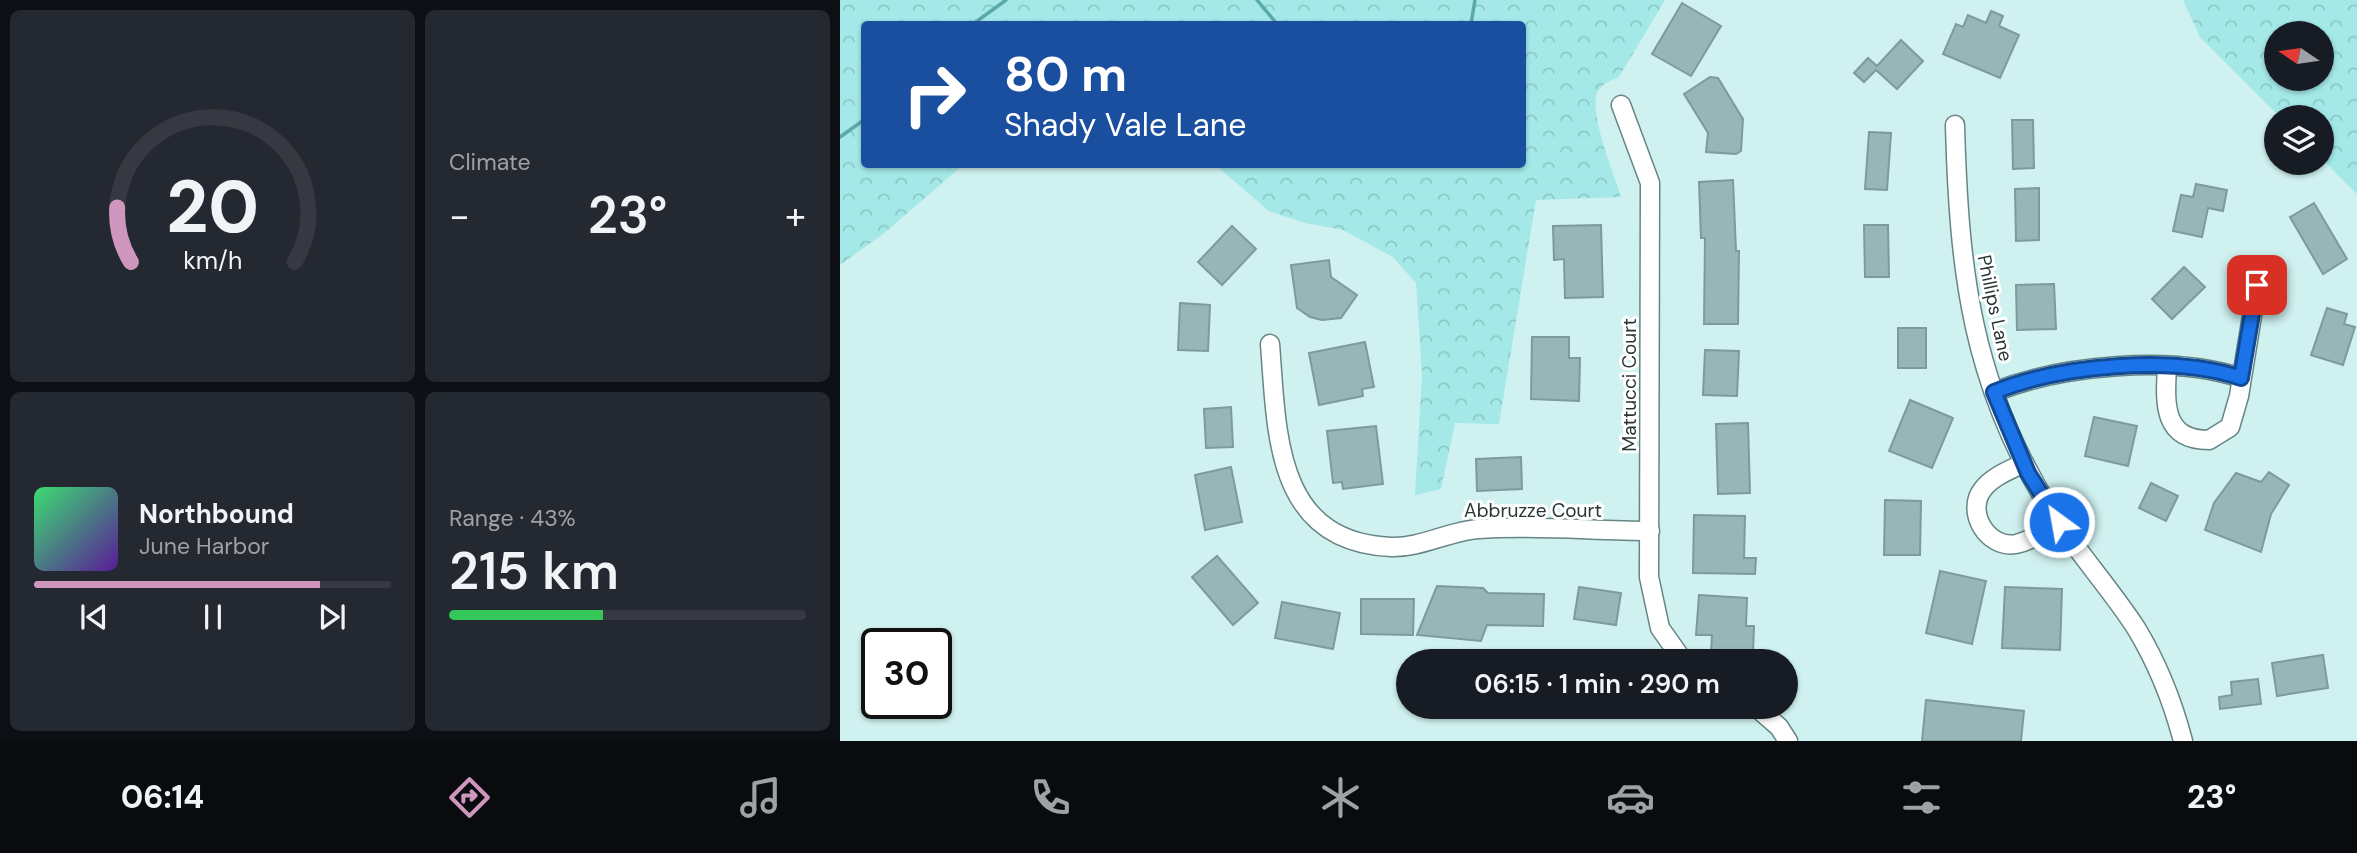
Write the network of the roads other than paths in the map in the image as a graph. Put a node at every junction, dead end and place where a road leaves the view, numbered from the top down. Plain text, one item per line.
1 (1621, 105) dead end
2 (1955, 125) dead end
3 (2257, 285) dead end
4 (1270, 344) dead end
5 (2167, 367) junction
6 (2241, 378) junction
7 (1994, 392) junction
8 (2024, 463) junction
9 (2059, 522) junction
10 (1650, 531) junction
11 (1675, 649) edge
12 (1770, 719) edge
13 (1788, 741) edge
14 (2183, 741) edge

1 - 10 street, Mattucci Court
2 - 7 street, Phillips Lane
3 - 6 street
4 - 10 street, Abbruzze Court
5 - 6 street
5 - 6 street
5 - 7 street
7 - 8 street, Phillips Lane
8 - 9 street, Phillips Lane
8 - 9 street
9 - 14 street, Phillips Lane
10 - 11 street, Mattucci Court
12 - 13 street

